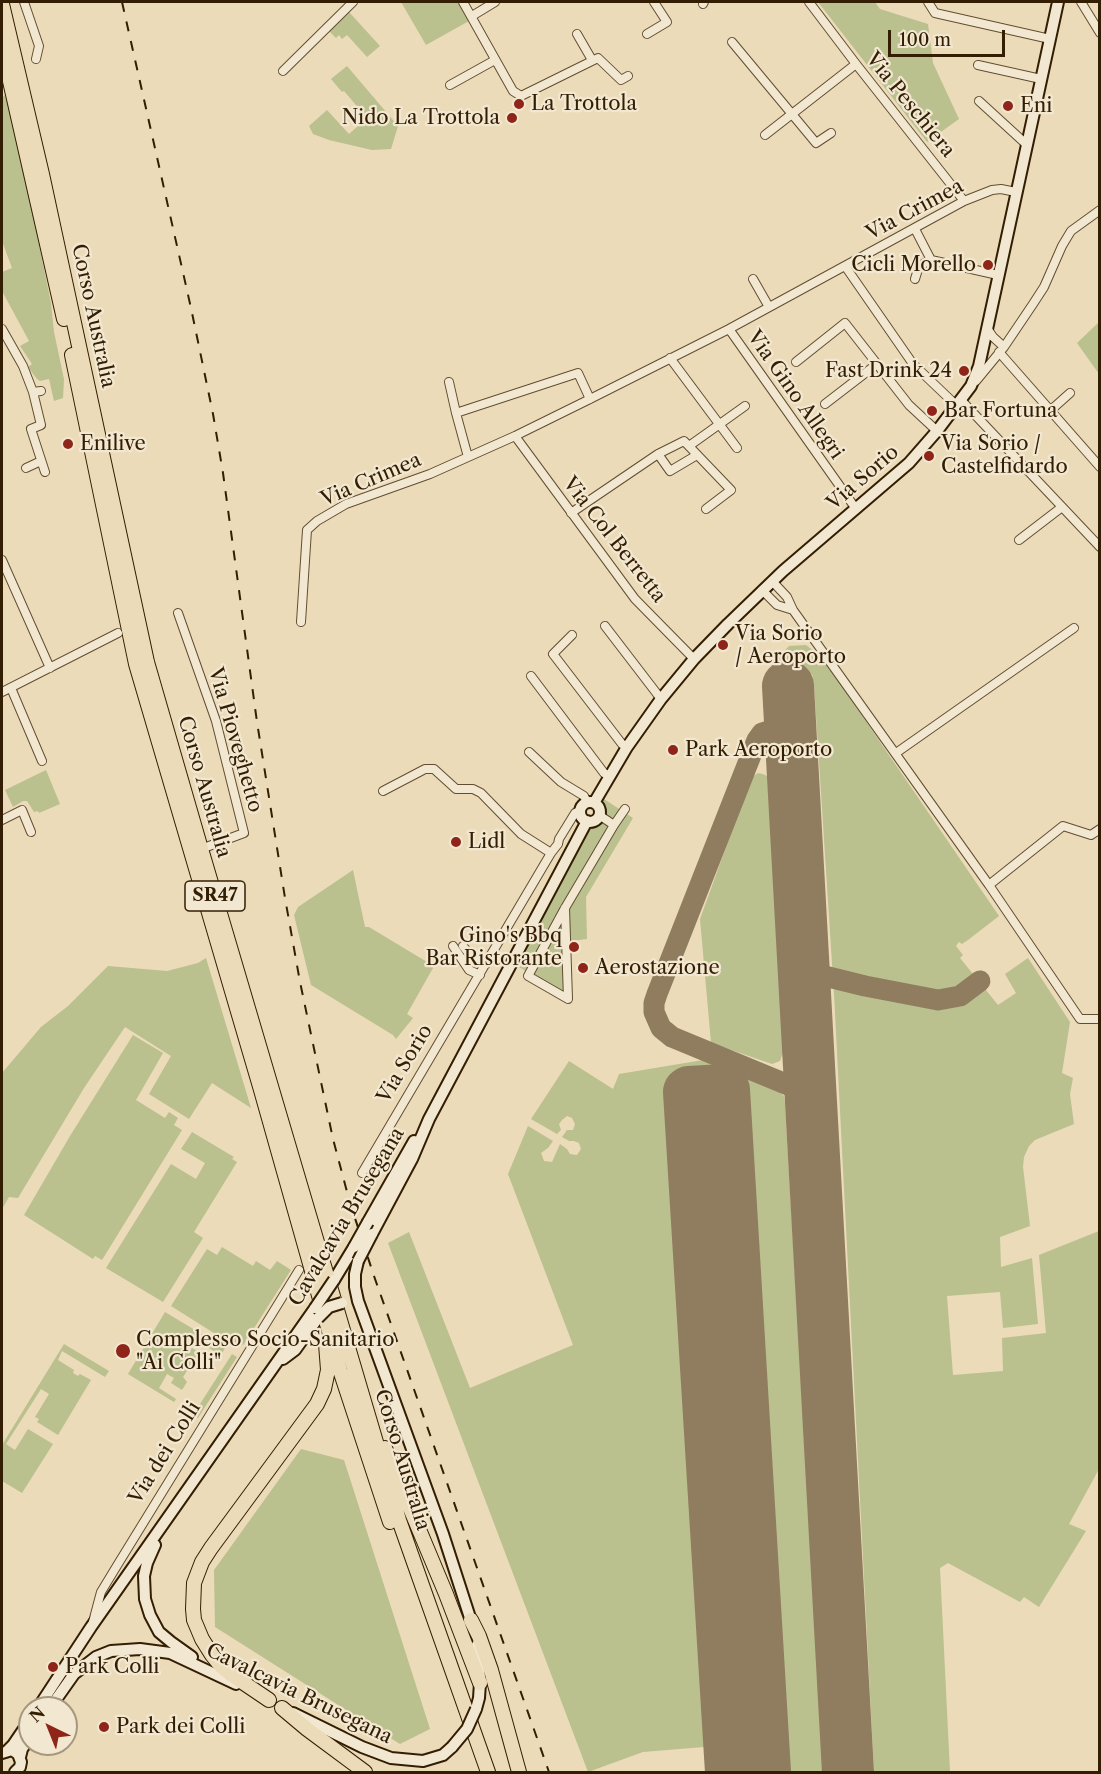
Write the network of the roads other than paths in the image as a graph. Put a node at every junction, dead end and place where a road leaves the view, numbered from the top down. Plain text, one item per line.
1 (24, 2) edge
2 (353, 2) edge
3 (463, 2) edge
4 (495, 2) edge
5 (654, 2) edge
6 (809, 2) edge
7 (928, 2) edge
8 (1058, 2) edge
9 (1081, 2) edge
10 (2, 4) edge
11 (472, 16) junction
12 (1100, 33) edge
13 (577, 34) dead end
14 (647, 34) dead end
15 (1050, 39) junction
16 (732, 42) dead end
17 (2, 46) edge
18 (36, 59) dead end
19 (495, 60) junction
20 (592, 60) junction
21 (856, 64) junction
22 (978, 65) dead end
23 (2, 70) edge
24 (283, 71) dead end
25 (628, 76) dead end
26 (1041, 79) junction
27 (450, 85) dead end
28 (979, 101) dead end
29 (17, 112) junction
30 (792, 114) junction
31 (831, 132) dead end
32 (765, 135) dead end
33 (1026, 144) junction
34 (1016, 192) junction
35 (964, 201) junction
36 (1100, 210) edge
37 (915, 229) junction
38 (931, 261) junction
39 (845, 266) junction
40 (998, 275) junction
41 (753, 279) dead end
42 (915, 279) dead end
43 (769, 307) junction
44 (987, 328) junction
45 (2, 329) edge
46 (729, 329) junction
47 (1002, 349) junction
48 (670, 358) junction
49 (796, 362) dead end
50 (877, 364) junction
51 (449, 382) dead end
52 (971, 386) junction
53 (1070, 393) dead end
54 (590, 399) junction
55 (959, 403) junction
56 (825, 404) dead end
57 (745, 406) dead end
58 (1050, 410) junction
59 (456, 413) junction
60 (719, 423) junction
61 (937, 431) junction
62 (515, 436) junction
63 (689, 446) junction
64 (737, 448) dead end
65 (658, 454) junction
66 (697, 455) junction
67 (468, 456) junction
68 (41, 461) junction
69 (1100, 466) edge
70 (26, 468) dead end
71 (45, 472) dead end
72 (1062, 507) junction
73 (706, 509) dead end
74 (855, 509) junction
75 (571, 513) junction
76 (1019, 540) dead end
77 (1100, 547) edge
78 (2, 560) edge
79 (772, 581) junction
80 (762, 590) junction
81 (793, 610) junction
82 (178, 613) dead end
83 (301, 622) dead end
84 (605, 626) dead end
85 (1074, 628) dead end
86 (118, 633) dead end
87 (572, 635) dead end
88 (694, 659) junction
89 (50, 668) junction
90 (531, 676) dead end
91 (11, 688) junction
92 (2, 692) edge
93 (661, 699) junction
94 (627, 747) junction
95 (529, 752) dead end
96 (896, 753) junction
97 (42, 761) dead end
98 (609, 776) junction
99 (383, 791) dead end
100 (587, 809) junction
101 (625, 809) dead end
102 (599, 815) joint
103 (2, 820) edge
104 (614, 825) junction
105 (1100, 829) edge
106 (31, 832) dead end
107 (558, 844) junction
108 (201, 849) junction
109 (551, 853) junction
110 (570, 853) junction
111 (989, 885) junction
112 (565, 908) junction
113 (453, 946) dead end
114 (463, 946) dead end
115 (486, 964) junction
116 (480, 975) junction
117 (1100, 1019) edge
118 (429, 1119) junction
119 (362, 1173) dead end
120 (308, 1257) junction
121 (299, 1270) dead end
122 (361, 1311) junction
123 (316, 1313) junction
124 (355, 1373) junction
125 (192, 1483) junction
126 (118, 1564) junction
127 (130, 1572) junction
128 (471, 1620) junction
129 (91, 1627) junction
130 (221, 1676) junction
131 (480, 1683) junction
132 (46, 1696) edge
133 (58, 1696) edge
134 (269, 1700) junction
135 (282, 1708) junction
136 (18, 1738) edge
137 (4, 1751) edge
138 (19, 1767) edge
139 (366, 1773) edge
140 (478, 1773) edge
141 (488, 1773) edge
142 (519, 1773) edge

1 - 18 street
2 - 24 street
3 - 11 street
4 - 11 street
5 - 14 street
6 - 21 street, Via Peschiera
7 - 15 street
8 - 15 main road, Via Sorio
9 - 12 street
10 - 108 highway, Corso Australia / SR47
11 - 19 street
13 - 20 street
15 - 26 main road, Via Sorio
16 - 30 street
17 - 29 highway, Corso Australia / SR47
19 - 20 street
19 - 27 street
20 - 25 street
21 - 30 street
21 - 35 street, Via Peschiera
22 - 26 street
23 - 29 highway
26 - 33 main road, Via Sorio
28 - 33 street
29 - 120 highway, Corso Australia / SR47
30 - 31 street
30 - 32 street
33 - 34 main road, Via Sorio
34 - 35 street, Via Crimea
34 - 40 main road, Via Sorio
35 - 37 street, Via Crimea
36 - 47 street
37 - 38 street
37 - 39 street, Via Crimea
38 - 40 street
38 - 42 street
39 - 43 street, Via Crimea
39 - 55 street
40 - 44 main road, Via Sorio
41 - 43 street
43 - 46 street, Via Crimea
44 - 47 street
44 - 52 main road, Via Sorio
45 - 68 street
46 - 48 street, Via Crimea
46 - 74 street, Via Gino Allegri
47 - 52 street
47 - 58 street
48 - 54 street, Via Crimea
48 - 60 street
49 - 50 street
50 - 56 street
50 - 61 street
51 - 59 street
52 - 55 main road, Via Sorio
53 - 58 street
54 - 59 street
54 - 62 street, Via Crimea
55 - 61 main road, Via Sorio
55 - 72 street
57 - 60 street
58 - 69 street
59 - 67 street
60 - 63 street
60 - 64 street
61 - 74 main road, Via Sorio
62 - 67 street, Via Crimea
62 - 75 street, Via Col Berretta
63 - 65 street
63 - 66 street
65 - 66 street
65 - 75 street
66 - 73 street
67 - 83 street, Via Crimea
68 - 70 street
68 - 71 street
72 - 76 street
72 - 77 street
74 - 79 main road, Via Sorio
75 - 88 street, Via Col Berretta
78 - 89 street
79 - 80 main road, Via Sorio
79 - 81 street
80 - 81 street
80 - 88 main road, Via Sorio
81 - 96 street
82 - 108 street, Via Pioveghetto
84 - 93 street
85 - 96 street
86 - 89 street
87 - 94 street
88 - 93 main road, Via Sorio
89 - 91 street
90 - 98 street
91 - 92 street
91 - 97 street
93 - 94 main road, Via Sorio
94 - 98 main road, Via Sorio
95 - 100 street
96 - 111 street
98 - 100 main road, Via Sorio
99 - 109 street
100 - 102 main road, Via Sorio
100 - 107 street, Via Sorio
100 - 110 main road, Cavalcavia Brusegana
101 - 104 street
102 - 104 street, Via Sorio
103 - 106 street
104 - 112 street
105 - 111 street
107 - 109 street, Via Sorio
107 - 110 street
108 - 124 highway, Corso Australia / SR47
109 - 115 street, Via Sorio
110 - 118 main road, Cavalcavia Brusegana
111 - 117 street
112 - 112 street
113 - 116 street
114 - 115 street
115 - 116 street, Via Sorio
116 - 119 street, Via Sorio
118 - 122 main road, Cavalcavia Brusegana, bridge
118 - 123 main road, Cavalcavia Brusegana, bridge
120 - 134 highway
120 - 140 highway, Corso Australia / SR47
121 - 126 street, Via dei Colli
122 - 123 main road, Cavalcavia Brusegana, bridge
122 - 128 main road, Cavalcavia Brusegana
123 - 125 main road, Cavalcavia Brusegana
124 - 131 highway
124 - 141 highway, Corso Australia / SR47
125 - 127 main road, Cavalcavia Brusegana
125 - 130 main road
126 - 127 street
126 - 129 street, Via dei Colli
127 - 129 main road, Cavalcavia Brusegana
128 - 131 main road, Cavalcavia Brusegana
128 - 142 highway
129 - 132 main road, Via dei Colli
130 - 133 main road, Cavalcavia Brusegana
130 - 134 main road, Cavalcavia Brusegana
131 - 135 main road, Cavalcavia Brusegana, bridge
134 - 135 main road, Cavalcavia Brusegana
135 - 139 highway
136 - 137 main road
137 - 138 main road

